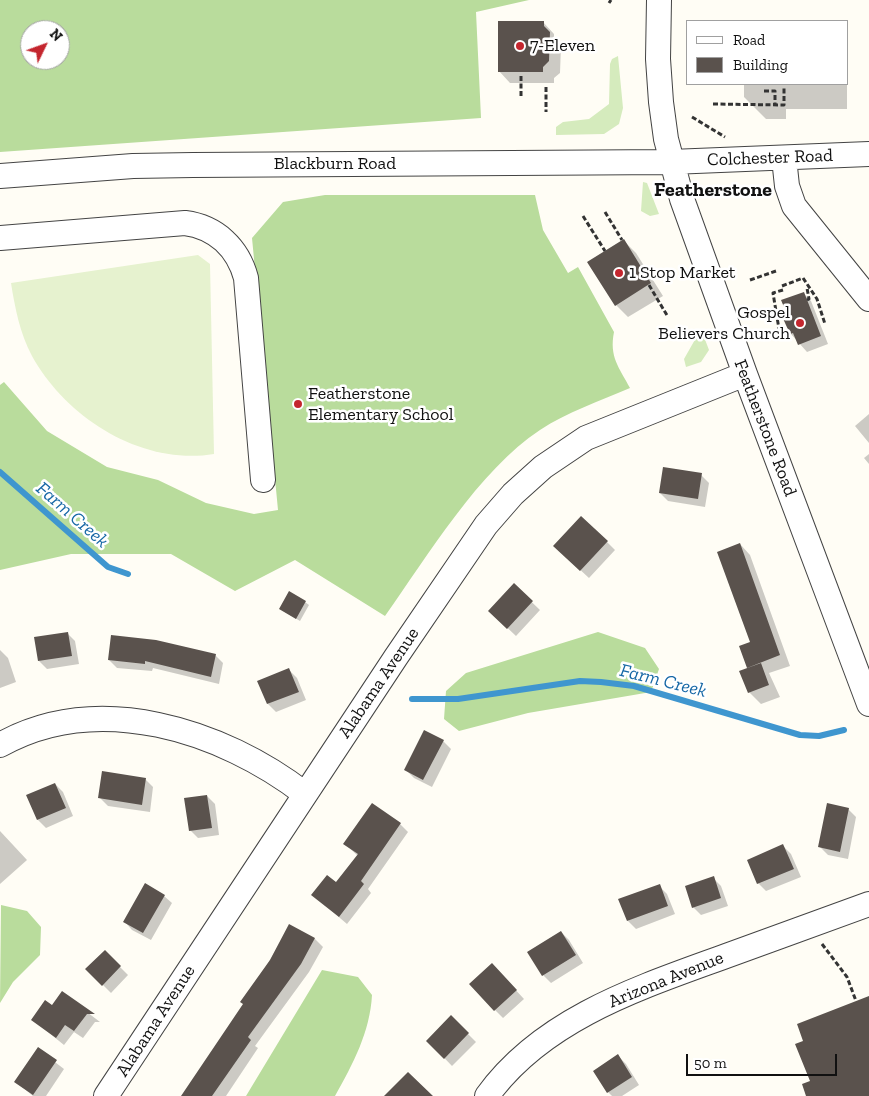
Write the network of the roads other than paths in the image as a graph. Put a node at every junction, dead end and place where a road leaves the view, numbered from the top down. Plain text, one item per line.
1 (659, 0) edge
2 (869, 154) edge
3 (784, 158) junction
4 (671, 162) junction
5 (0, 176) edge
6 (0, 238) edge
7 (869, 299) edge
8 (745, 374) junction
9 (263, 480) dead end
10 (869, 704) edge
11 (0, 745) edge
12 (305, 794) junction
13 (869, 904) edge
14 (106, 1096) edge
15 (487, 1096) edge

1 - 4 street, Featherstone Road
2 - 3 street, Colchester Road
3 - 4 street, Colchester Road
3 - 7 street
4 - 5 street, Blackburn Road
4 - 8 street, Featherstone Road
6 - 9 street
8 - 10 street, Featherstone Road
8 - 12 street, Alabama Avenue
11 - 12 street
12 - 14 street, Alabama Avenue
13 - 15 street, Arizona Avenue

